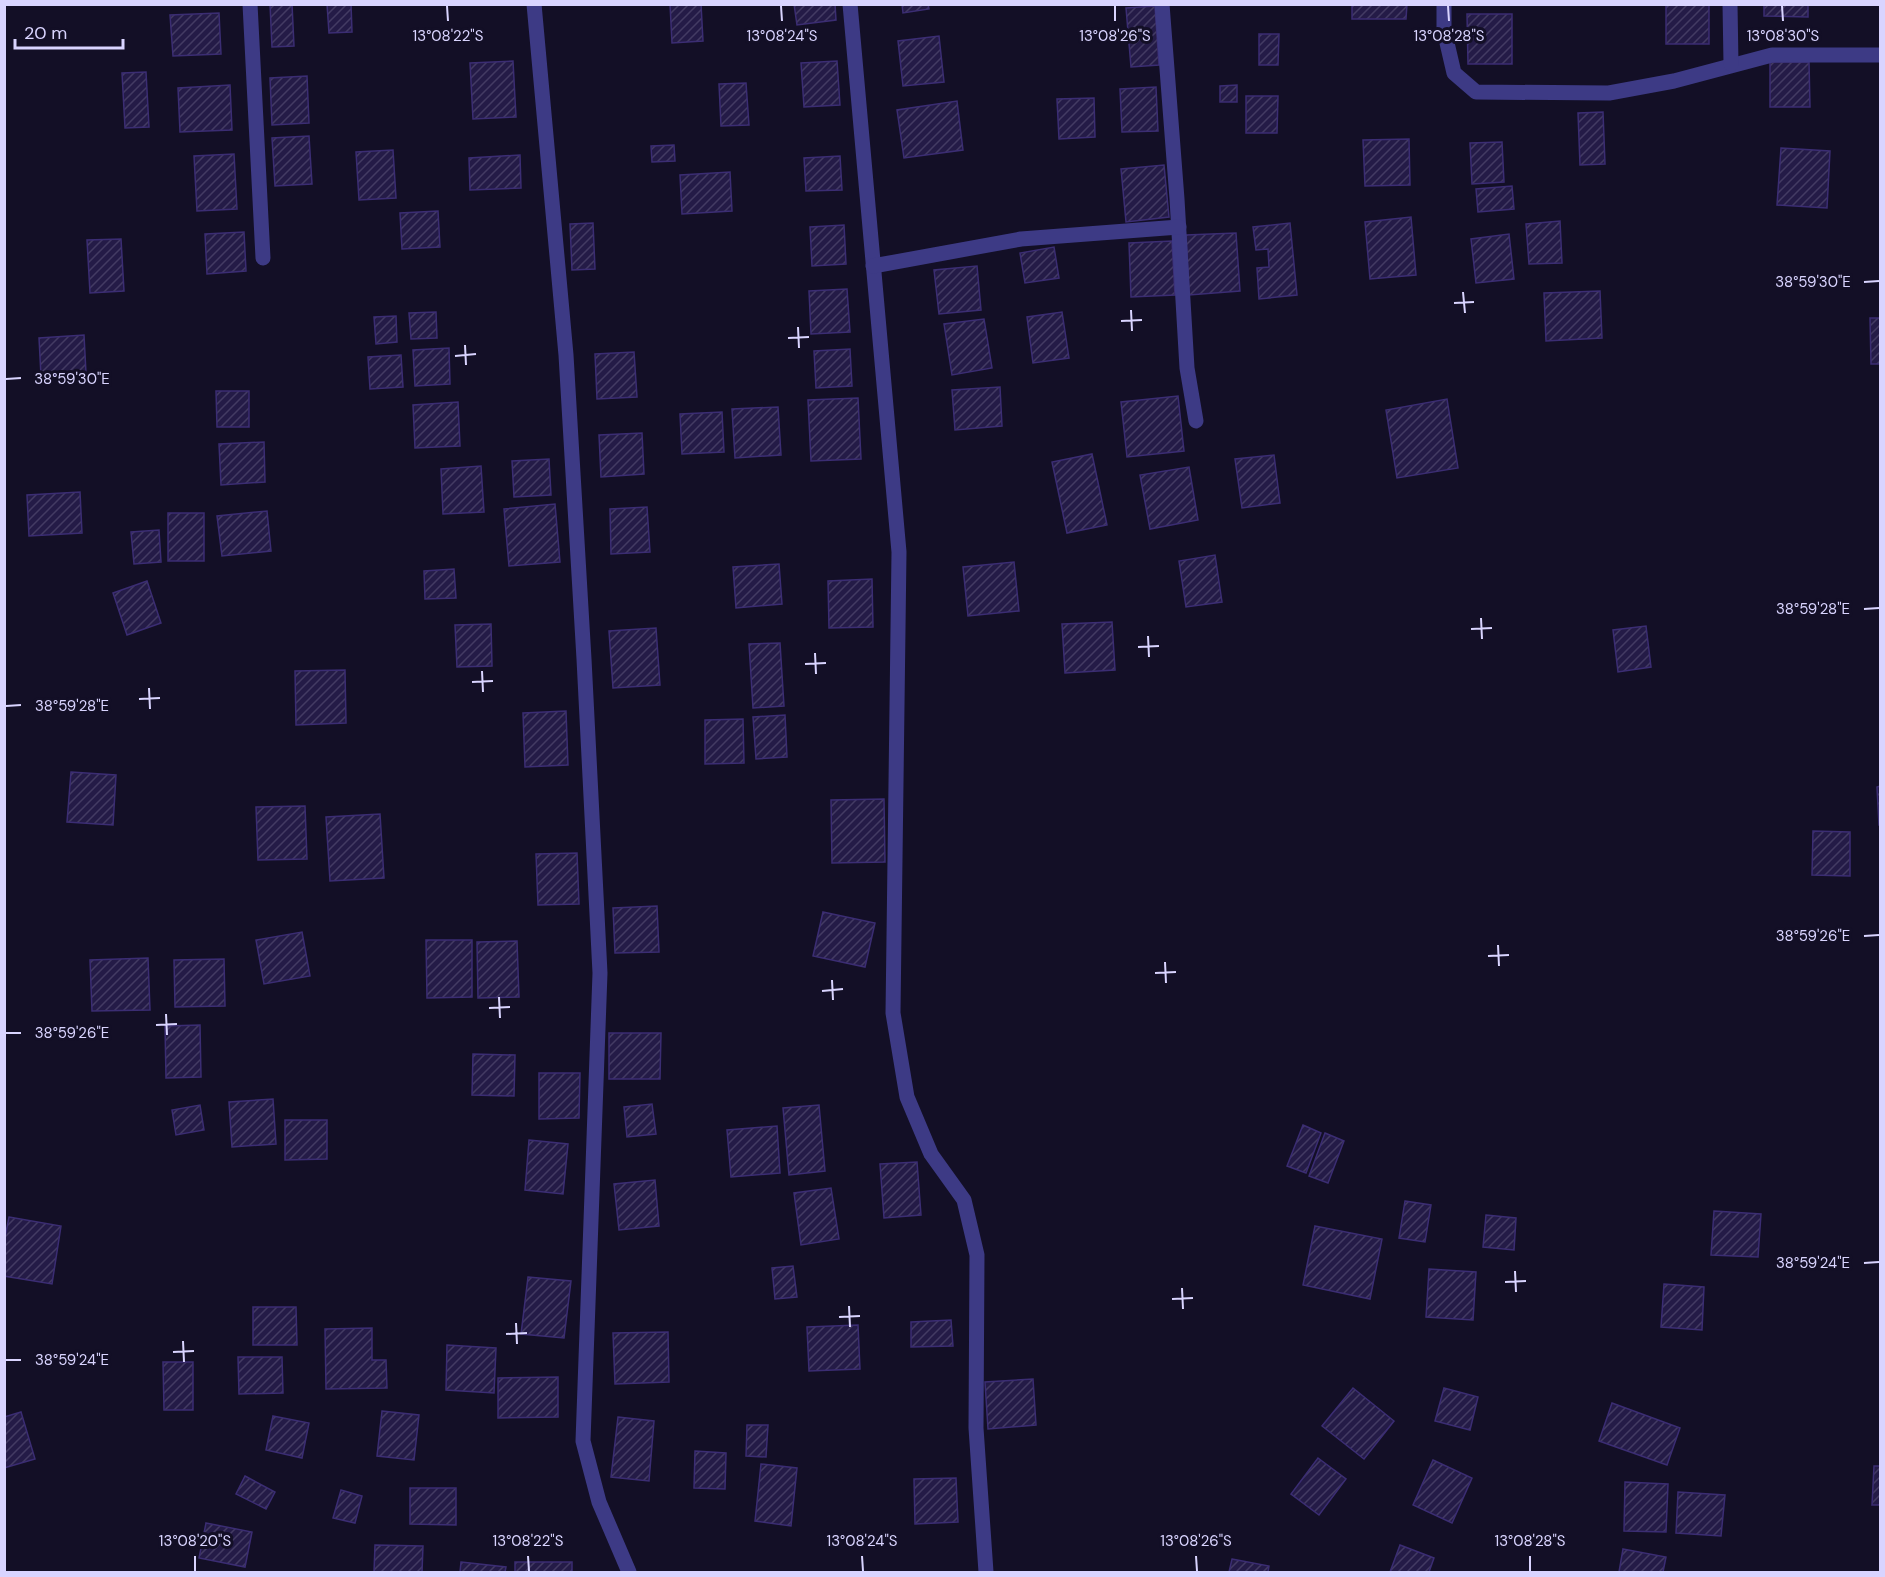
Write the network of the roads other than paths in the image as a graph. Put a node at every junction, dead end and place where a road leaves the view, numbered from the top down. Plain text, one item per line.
1 (250, 4) edge
2 (534, 4) edge
3 (850, 4) edge
4 (1162, 4) edge
5 (1444, 4) edge
6 (1730, 4) edge
7 (1881, 55) edge
8 (1731, 64) junction
9 (1179, 227) junction
10 (263, 258) dead end
11 (873, 266) junction
12 (1196, 421) dead end
13 (629, 1572) edge
14 (986, 1572) edge

1 - 10 street
2 - 13 street
3 - 11 street
4 - 9 street
5 - 8 street
6 - 8 street
7 - 8 street
9 - 11 street
9 - 12 street
11 - 14 street

